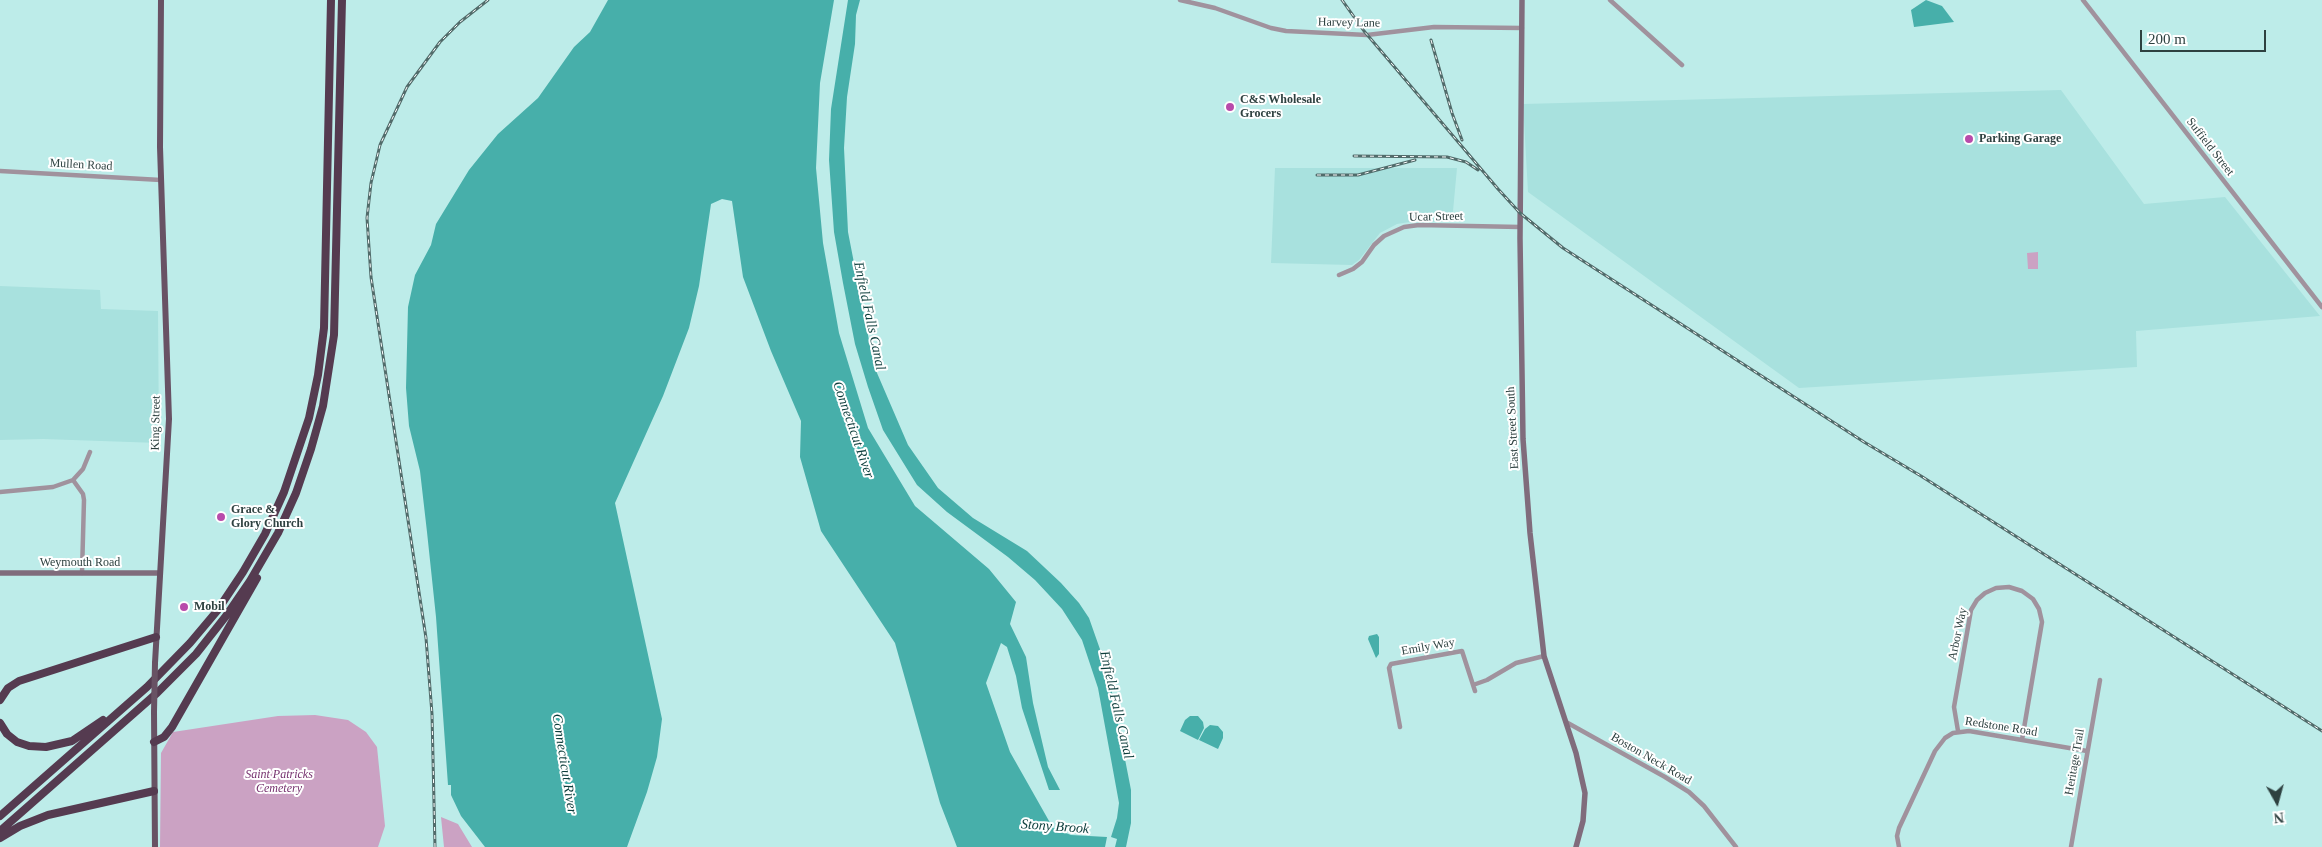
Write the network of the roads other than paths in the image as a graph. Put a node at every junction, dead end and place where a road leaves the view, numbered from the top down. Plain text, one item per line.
1 (161, 0) edge
2 (331, 0) edge
3 (342, 0) edge
4 (1180, 0) edge
5 (1522, 0) edge
6 (1610, 0) edge
7 (2083, 0) edge
8 (1522, 28) junction
9 (1682, 65) dead end
10 (0, 171) edge
11 (160, 180) junction
12 (1520, 227) junction
13 (1339, 275) dead end
14 (2322, 307) edge
15 (90, 452) dead end
16 (73, 480) junction
17 (0, 492) edge
18 (258, 568) junction
19 (0, 573) edge
20 (82, 573) junction
21 (160, 573) junction
22 (156, 637) junction
23 (1544, 656) junction
24 (2100, 680) dead end
25 (0, 690) edge
26 (134, 699) junction
27 (0, 700) edge
28 (1566, 722) junction
29 (0, 723) edge
30 (1400, 727) dead end
31 (1958, 731) junction
32 (2022, 740) junction
33 (154, 742) junction
34 (2087, 752) junction
35 (154, 791) junction
36 (0, 816) edge
37 (0, 831) edge
38 (0, 838) edge
39 (155, 847) edge
40 (1576, 847) edge
41 (1736, 847) edge
42 (1899, 847) edge
43 (2070, 847) edge

1 - 11 main road, King Street
2 - 26 highway
3 - 18 highway
4 - 8 street, Harvey Lane
5 - 8 main road, East Street South
6 - 9 street
7 - 14 street, Suffield Street
8 - 12 main road, East Street South
10 - 11 street, Mullen Road
11 - 21 main road, King Street
12 - 13 street, Ucar Street
12 - 23 main road, East Street South
15 - 16 street
16 - 17 street
16 - 20 street
18 - 33 highway
18 - 37 highway
19 - 20 main road, Weymouth Road
20 - 21 main road, Weymouth Road
21 - 22 main road, King Street
22 - 25 highway
22 - 27 highway
22 - 33 main road, King Street, bridge
23 - 28 main road, East Street South
23 - 30 street, Emily Way
24 - 34 street, Heritage Trail
26 - 29 highway
26 - 36 highway
28 - 40 main road, East Street South
28 - 41 street, Boston Neck Road
31 - 32 street, Redstone Road
31 - 32 street, Arbor Way
31 - 42 street, Redstone Road
32 - 34 street, Redstone Road
33 - 35 main road, King Street
34 - 43 street, Heritage Trail
35 - 38 highway
35 - 39 main road, King Street

